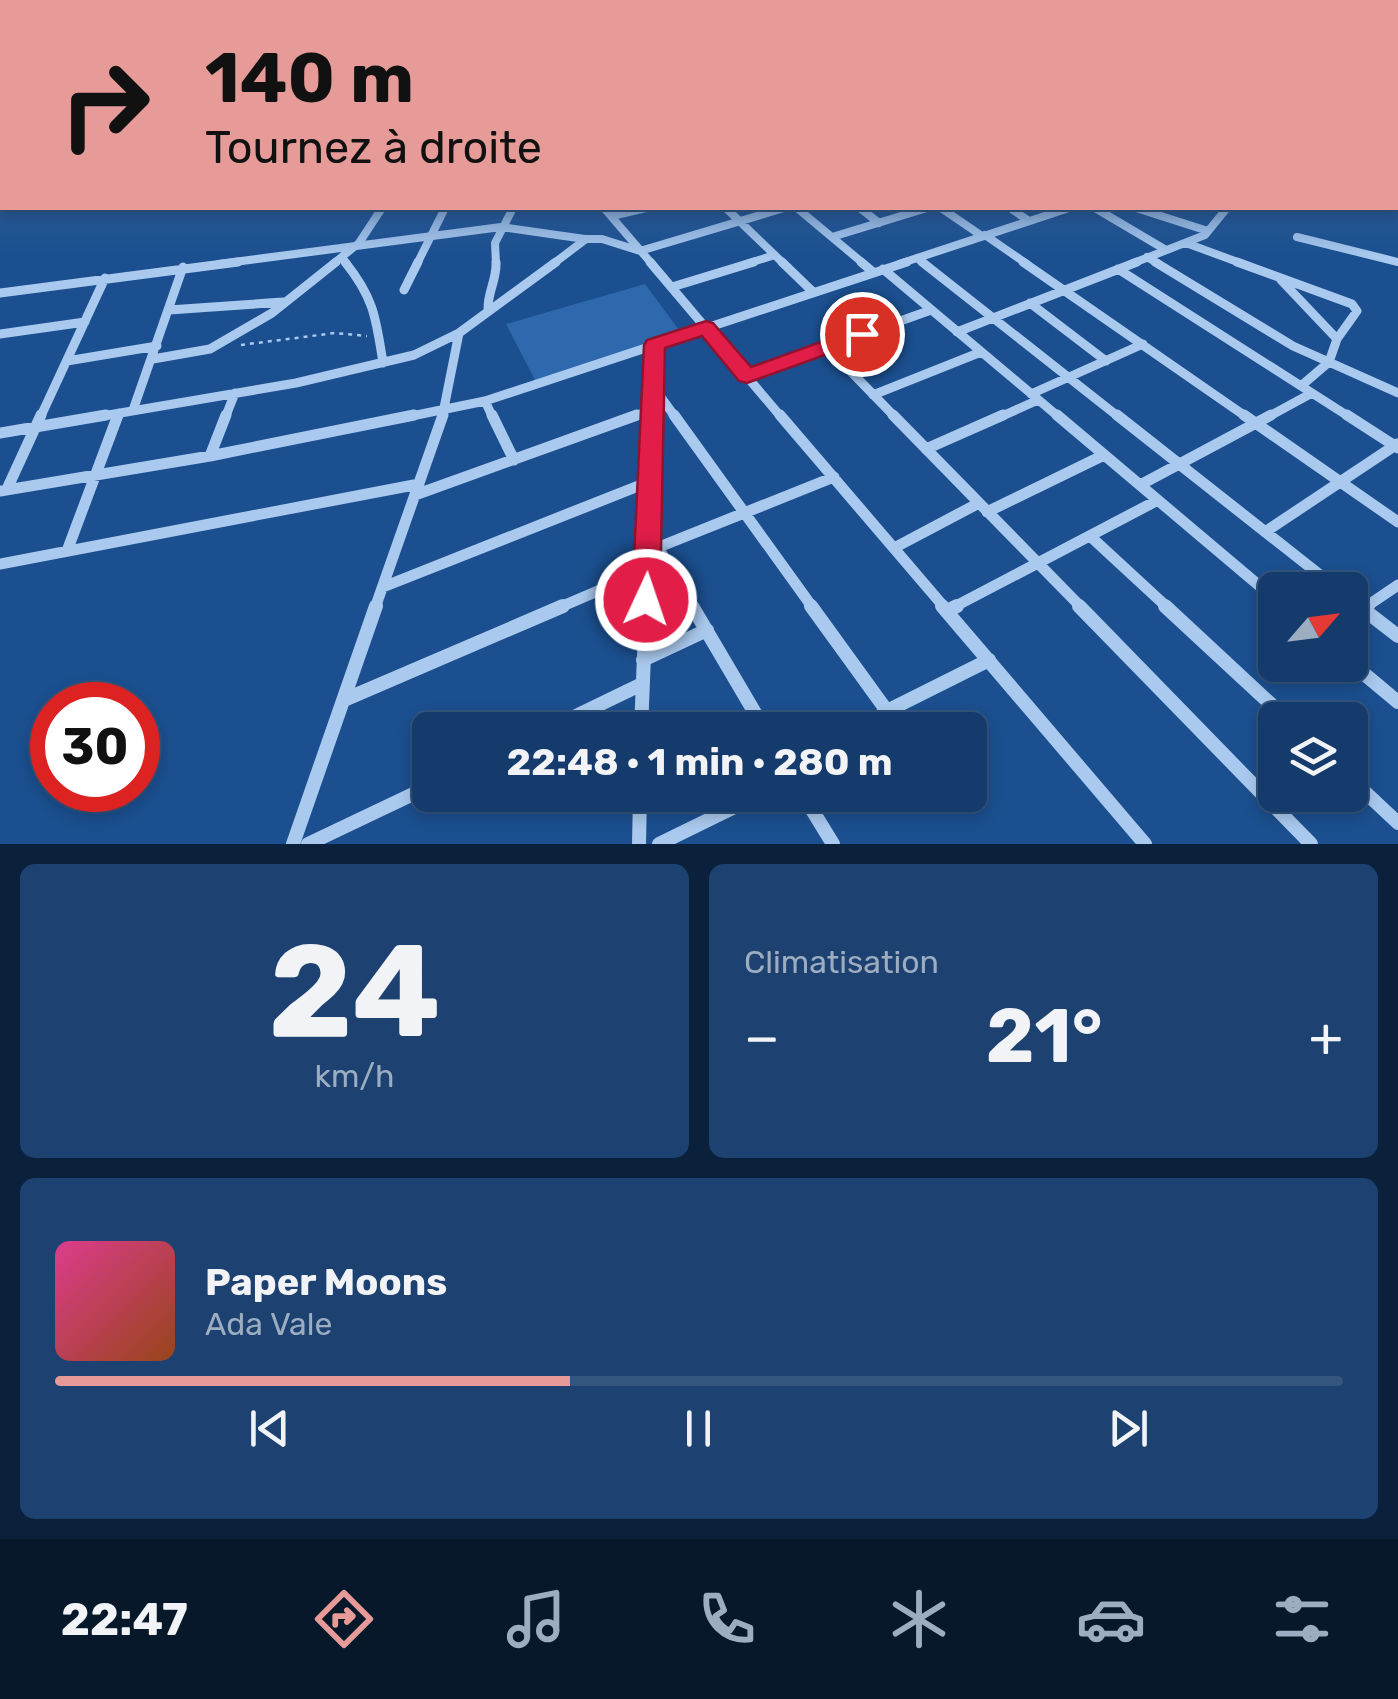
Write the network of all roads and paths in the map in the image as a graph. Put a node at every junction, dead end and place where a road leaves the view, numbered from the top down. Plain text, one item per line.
1 (381, 210) edge
2 (444, 210) edge
3 (512, 210) edge
4 (728, 210) edge
5 (776, 210) edge
6 (800, 210) edge
7 (863, 210) edge
8 (920, 210) edge
9 (944, 210) edge
10 (1013, 210) edge
11 (1062, 210) edge
12 (1099, 210) edge
13 (1142, 210) edge
14 (1225, 210) edge
15 (608, 212) edge
16 (739, 220) junction
17 (1029, 220) junction
18 (878, 222) junction
19 (500, 226) junction
20 (1208, 231) junction
21 (432, 233) junction
22 (984, 236) junction
23 (832, 237) junction
24 (1297, 237) dead end
25 (586, 240) junction
26 (1185, 242) junction
27 (360, 243) junction
28 (1166, 250) junction
29 (640, 251) junction
30 (775, 256) junction
31 (342, 258) junction
32 (917, 258) junction
33 (1147, 258) junction
34 (1398, 262) edge
35 (184, 268) junction
36 (1118, 269) junction
37 (878, 271) junction
38 (1277, 276) junction
39 (105, 278) junction
40 (672, 288) junction
41 (404, 290) dead end
42 (1064, 290) junction
43 (813, 292) junction
44 (0, 293) edge
45 (284, 302) junction
46 (1030, 304) junction
47 (488, 308) junction
48 (168, 310) junction
49 (931, 310) junction
50 (993, 318) junction
51 (85, 322) junction
52 (706, 328) junction
53 (957, 332) junction
54 (459, 333) junction
55 (0, 334) edge
56 (1336, 338) junction
57 (380, 339) junction
58 (1143, 344) junction
59 (654, 345) junction
60 (157, 346) junction
61 (827, 347) junction
62 (210, 349) junction
63 (982, 352) junction
64 (152, 359) junction
65 (1106, 360) junction
66 (67, 361) junction
67 (1329, 362) junction
68 (384, 363) junction
69 (747, 376) junction
70 (1069, 377) junction
71 (1301, 386) junction
72 (655, 389) junction
73 (235, 393) junction
74 (1312, 393) junction
75 (1398, 393) edge
76 (874, 395) junction
77 (1034, 397) junction
78 (485, 401) junction
79 (445, 408) junction
80 (654, 409) junction
81 (133, 410) junction
82 (119, 413) junction
83 (1256, 422) junction
84 (36, 427) junction
85 (0, 433) edge
86 (1397, 446) edge
87 (926, 449) junction
88 (1104, 455) junction
89 (210, 456) junction
90 (514, 460) junction
91 (1178, 464) junction
92 (96, 473) junction
93 (834, 477) junction
94 (651, 481) junction
95 (1342, 483) junction
96 (1140, 485) junction
97 (417, 489) junction
98 (4, 490) edge
99 (1158, 500) junction
100 (983, 507) junction
101 (744, 514) junction
102 (1398, 522) edge
103 (1265, 532) junction
104 (1090, 536) junction
105 (894, 548) junction
106 (654, 549) junction
107 (67, 552) junction
108 (0, 564) edge
109 (1038, 564) junction
110 (647, 570) junction
111 (1315, 572) edge
112 (1258, 585) edge
113 (1398, 585) edge
114 (383, 587) junction
115 (1368, 606) edge
116 (947, 611) junction
117 (1368, 613) edge
118 (707, 630) junction
119 (1398, 636) edge
120 (643, 660) junction
121 (989, 660) junction
122 (1368, 677) edge
123 (642, 684) junction
124 (344, 700) junction
125 (1269, 702) edge
126 (1398, 702) edge
127 (888, 711) joint
128 (584, 712) edge
129 (641, 712) edge
130 (755, 712) edge
131 (412, 795) edge
132 (1368, 795) edge
133 (640, 812) edge
134 (724, 812) edge
135 (814, 812) edge
136 (1398, 823) edge
137 (294, 844) edge
138 (308, 844) edge
139 (639, 844) edge
140 (659, 844) edge
141 (833, 844) edge
142 (1145, 844) edge
143 (1311, 844) edge

1 - 27 street
2 - 21 street
3 - 19 street
4 - 16 street
5 - 16 street
6 - 23 street
7 - 18 street
8 - 18 street
9 - 22 street
10 - 17 street
11 - 17 street
12 - 28 street
13 - 20 street
14 - 20 street
15 - 29 street
16 - 29 street
16 - 30 street
17 - 22 street
18 - 23 street
19 - 21 street
19 - 25 street
19 - 47 street
20 - 26 street
21 - 27 street
21 - 41 street
22 - 32 street
22 - 42 street
23 - 37 street
24 - 34 street
25 - 29 street
25 - 47 street
26 - 28 street
26 - 38 street
27 - 31 street
27 - 35 street
28 - 33 street
29 - 40 street
30 - 40 street
30 - 43 street
31 - 45 street
31 - 57 street
32 - 37 street
32 - 50 street
33 - 36 street
33 - 67 street
35 - 39 street
35 - 48 street
36 - 42 street
36 - 71 street
37 - 43 street
37 - 49 street
38 - 56 street
38 - 56 street
39 - 44 street
39 - 51 street
40 - 52 street
42 - 46 street
42 - 58 street
43 - 52 street
45 - 48 street
45 - 62 street
46 - 50 street
46 - 65 street
47 - 54 street
48 - 60 street
49 - 53 street
49 - 61 street
50 - 53 street
50 - 70 street
51 - 55 street
51 - 66 street
52 - 59 street
52 - 69 street
53 - 63 street
54 - 68 street
54 - 79 street
56 - 67 street
57 - 62 path
57 - 68 street
58 - 65 street
58 - 83 street
59 - 72 street
59 - 78 street
60 - 64 street
60 - 66 street
61 - 69 street
61 - 76 street
62 - 64 street
63 - 76 street
63 - 77 street
64 - 81 street
65 - 70 street
66 - 84 street
67 - 71 street
67 - 75 street
68 - 73 street
69 - 93 street
70 - 77 street
70 - 91 street
71 - 74 street
72 - 80 street
72 - 101 street
73 - 81 street
73 - 89 street
74 - 83 street
74 - 86 street
76 - 87 street
77 - 87 street
77 - 88 street
78 - 79 street
78 - 90 street
79 - 89 street
79 - 97 street
80 - 90 street
80 - 94 street
81 - 82 street
82 - 84 street
82 - 92 street
83 - 91 street
83 - 95 street
84 - 85 street
84 - 98 street
86 - 95 street
87 - 100 street
88 - 96 street
88 - 100 street
89 - 92 street
90 - 97 street
91 - 96 street
91 - 103 street
92 - 98 street
92 - 107 street
93 - 101 street
93 - 105 street
94 - 106 street
94 - 114 street
95 - 102 street
95 - 103 street
96 - 99 street
97 - 107 street
97 - 114 street
99 - 104 street
99 - 112 street
100 - 105 street
100 - 109 street
101 - 106 street
101 - 127 street
103 - 111 street
104 - 109 street
104 - 125 street
105 - 116 street
106 - 110 street
106 - 118 street
107 - 108 street
109 - 116 street
109 - 143 street
110 - 120 street
110 - 124 street
113 - 115 street
114 - 124 street
116 - 121 street
117 - 119 street
118 - 120 street
118 - 130 street
120 - 123 street
121 - 127 street
121 - 142 street
122 - 126 street
123 - 128 street
123 - 129 street
124 - 137 street
131 - 138 street
132 - 136 street
133 - 139 street
134 - 140 street
135 - 141 street

